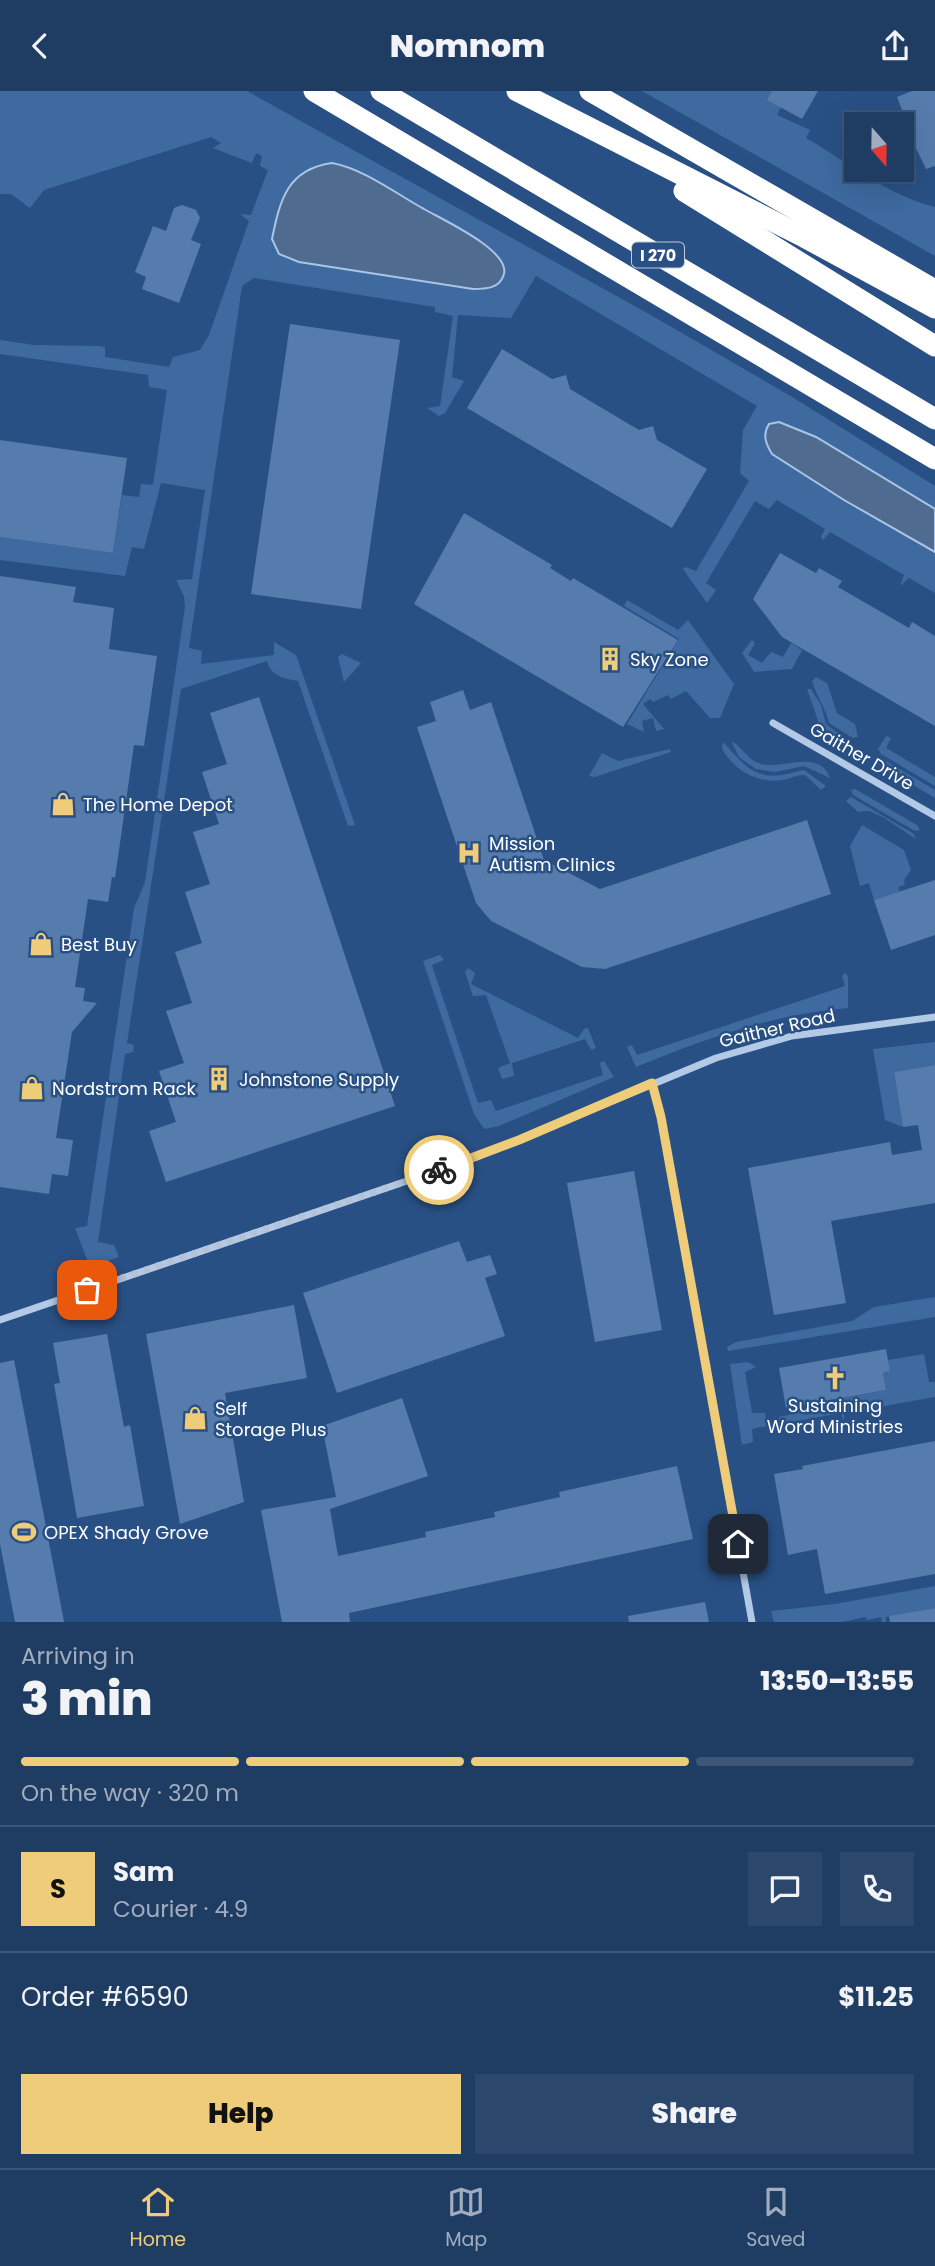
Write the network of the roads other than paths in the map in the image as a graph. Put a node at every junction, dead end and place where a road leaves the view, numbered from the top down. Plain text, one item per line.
1 (295, 91) edge
2 (314, 91) edge
3 (382, 91) edge
4 (517, 91) edge
5 (590, 91) edge
6 (569, 120) junction
7 (387, 134) junction
8 (935, 290) edge
9 (935, 308) edge
10 (935, 346) edge
11 (935, 419) edge
12 (935, 459) edge
13 (773, 723) dead end
14 (935, 816) edge
15 (935, 1017) edge
16 (652, 1083) junction
17 (0, 1320) edge
18 (752, 1622) edge

1 - 7 highway
2 - 7 highway, I 270
3 - 11 highway, I 270
4 - 6 highway
5 - 8 highway
6 - 9 highway
6 - 10 highway
7 - 12 highway, I 270
13 - 14 street, Gaither Drive
15 - 16 street, Gaither Road
16 - 17 street, Gaither Road
16 - 18 street

